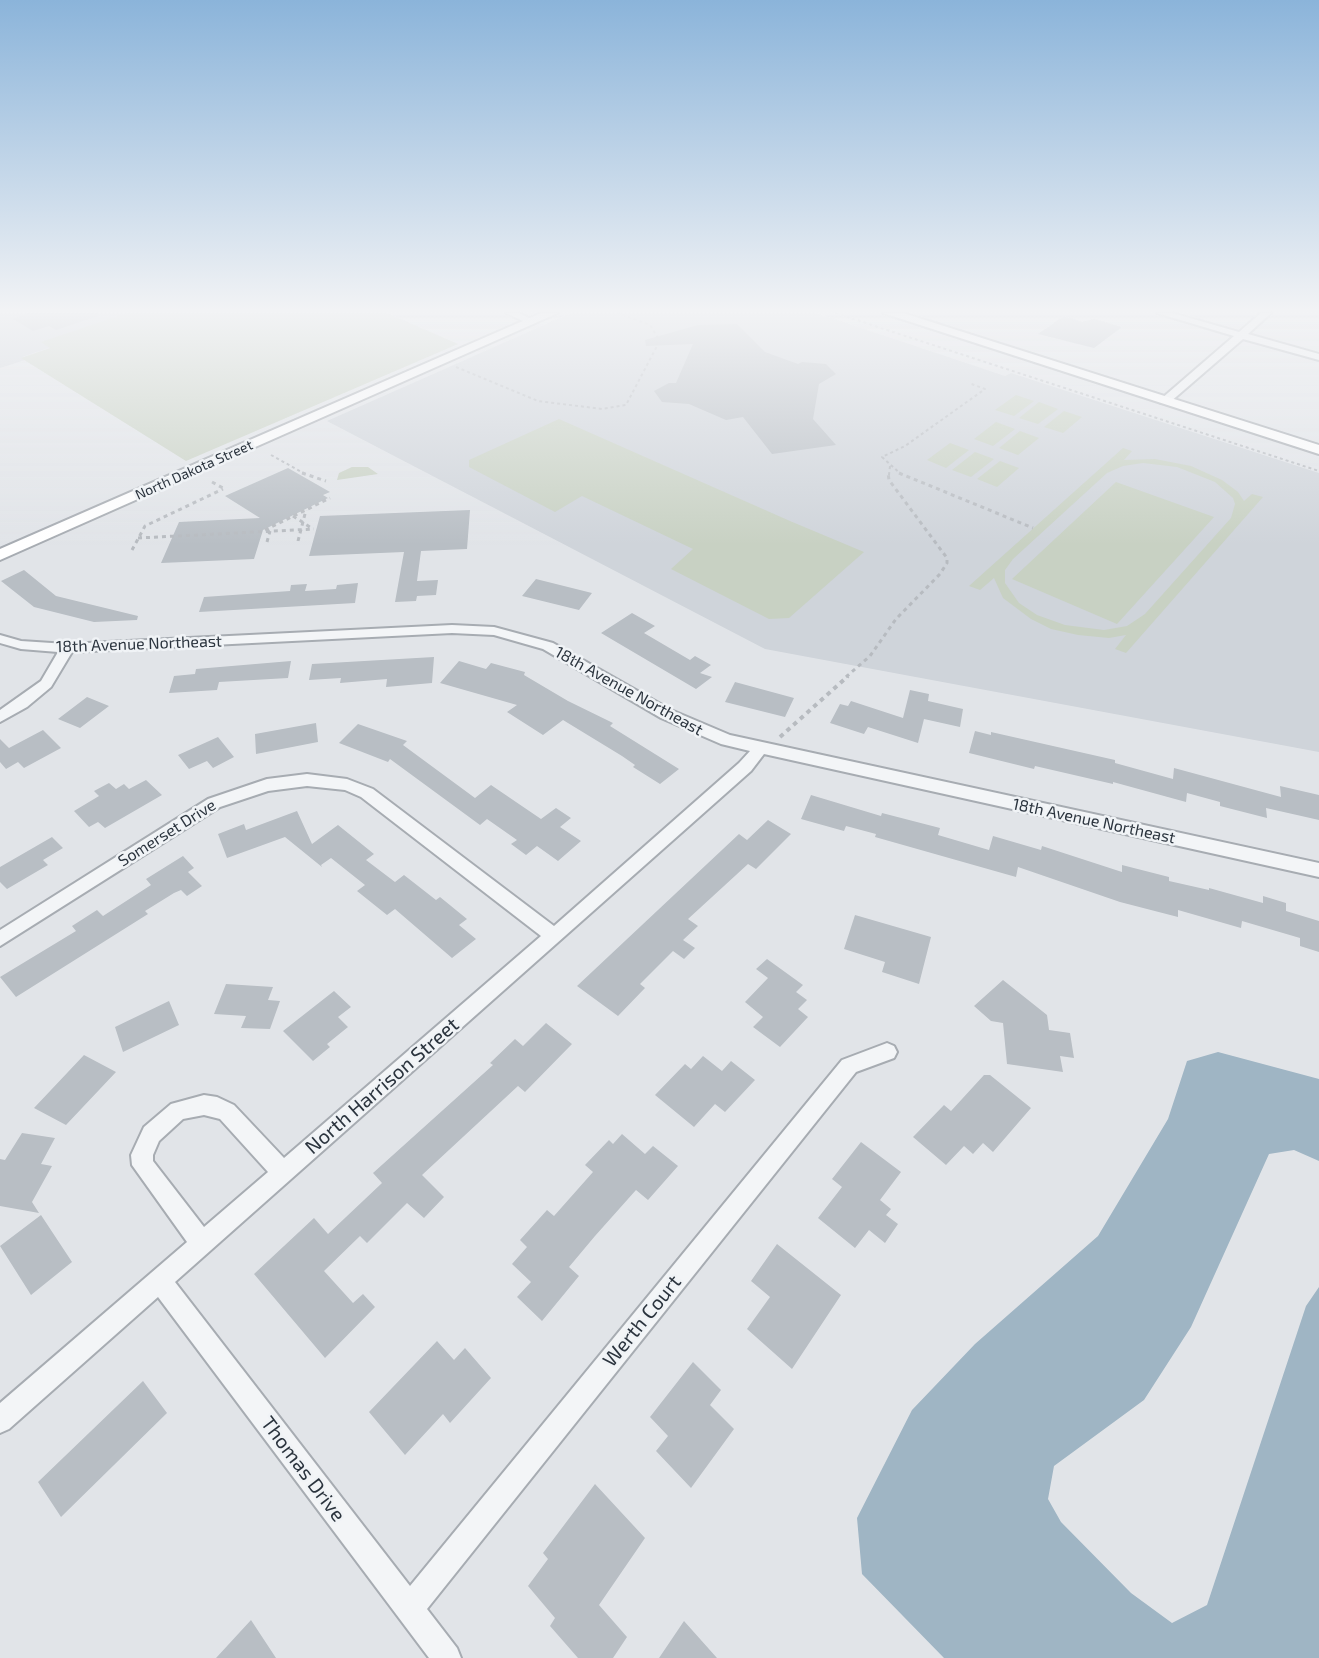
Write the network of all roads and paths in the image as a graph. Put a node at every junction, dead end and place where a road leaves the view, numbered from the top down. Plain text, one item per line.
1 (376, 390) edge
2 (515, 390) edge
3 (634, 390) edge
4 (984, 390) edge
5 (1072, 390) edge
6 (1132, 390) edge
7 (1177, 390) edge
8 (1165, 401) junction
9 (1319, 450) edge
10 (271, 455) dead end
11 (890, 465) junction
12 (1319, 471) edge
13 (326, 481) dead end
14 (212, 482) dead end
15 (330, 498) dead end
16 (306, 510) junction
17 (293, 516) junction
18 (303, 522) junction
19 (1033, 528) dead end
20 (301, 530) junction
21 (262, 531) junction
22 (270, 531) junction
23 (138, 538) junction
24 (298, 541) dead end
25 (267, 542) dead end
26 (132, 550) dead end
27 (0, 555) edge
28 (0, 639) edge
29 (67, 648) junction
30 (0, 717) edge
31 (760, 748) junction
32 (1319, 870) edge
33 (554, 936) junction
34 (0, 939) edge
35 (887, 1052) dead end
36 (282, 1172) junction
37 (202, 1243) junction
38 (159, 1280) junction
39 (0, 1420) edge
40 (409, 1608) junction
41 (447, 1658) edge

1 - 27 street, North Dakota Street
2 - 3 path
4 - 11 path
5 - 12 path
6 - 8 street
7 - 8 street
8 - 9 street
10 - 13 path
11 - 19 path
11 - 31 path
14 - 23 path
15 - 16 path
16 - 17 path
16 - 18 path
17 - 18 path
17 - 21 path
18 - 20 path
18 - 20 path
20 - 22 path
20 - 24 path
21 - 22 path
21 - 23 path
22 - 25 path
23 - 26 path
28 - 29 street, 18th Avenue Northeast
29 - 30 street
29 - 31 street, 18th Avenue Northeast
31 - 32 street, 18th Avenue Northeast
31 - 33 street, North Harrison Street
33 - 34 street, Somerset Drive
33 - 36 street, North Harrison Street
35 - 40 street, Werth Court
36 - 37 street, North Harrison Street
36 - 37 street
37 - 38 street, North Harrison Street
38 - 39 street, North Harrison Street
38 - 40 street, Thomas Drive
40 - 41 street, Thomas Drive

